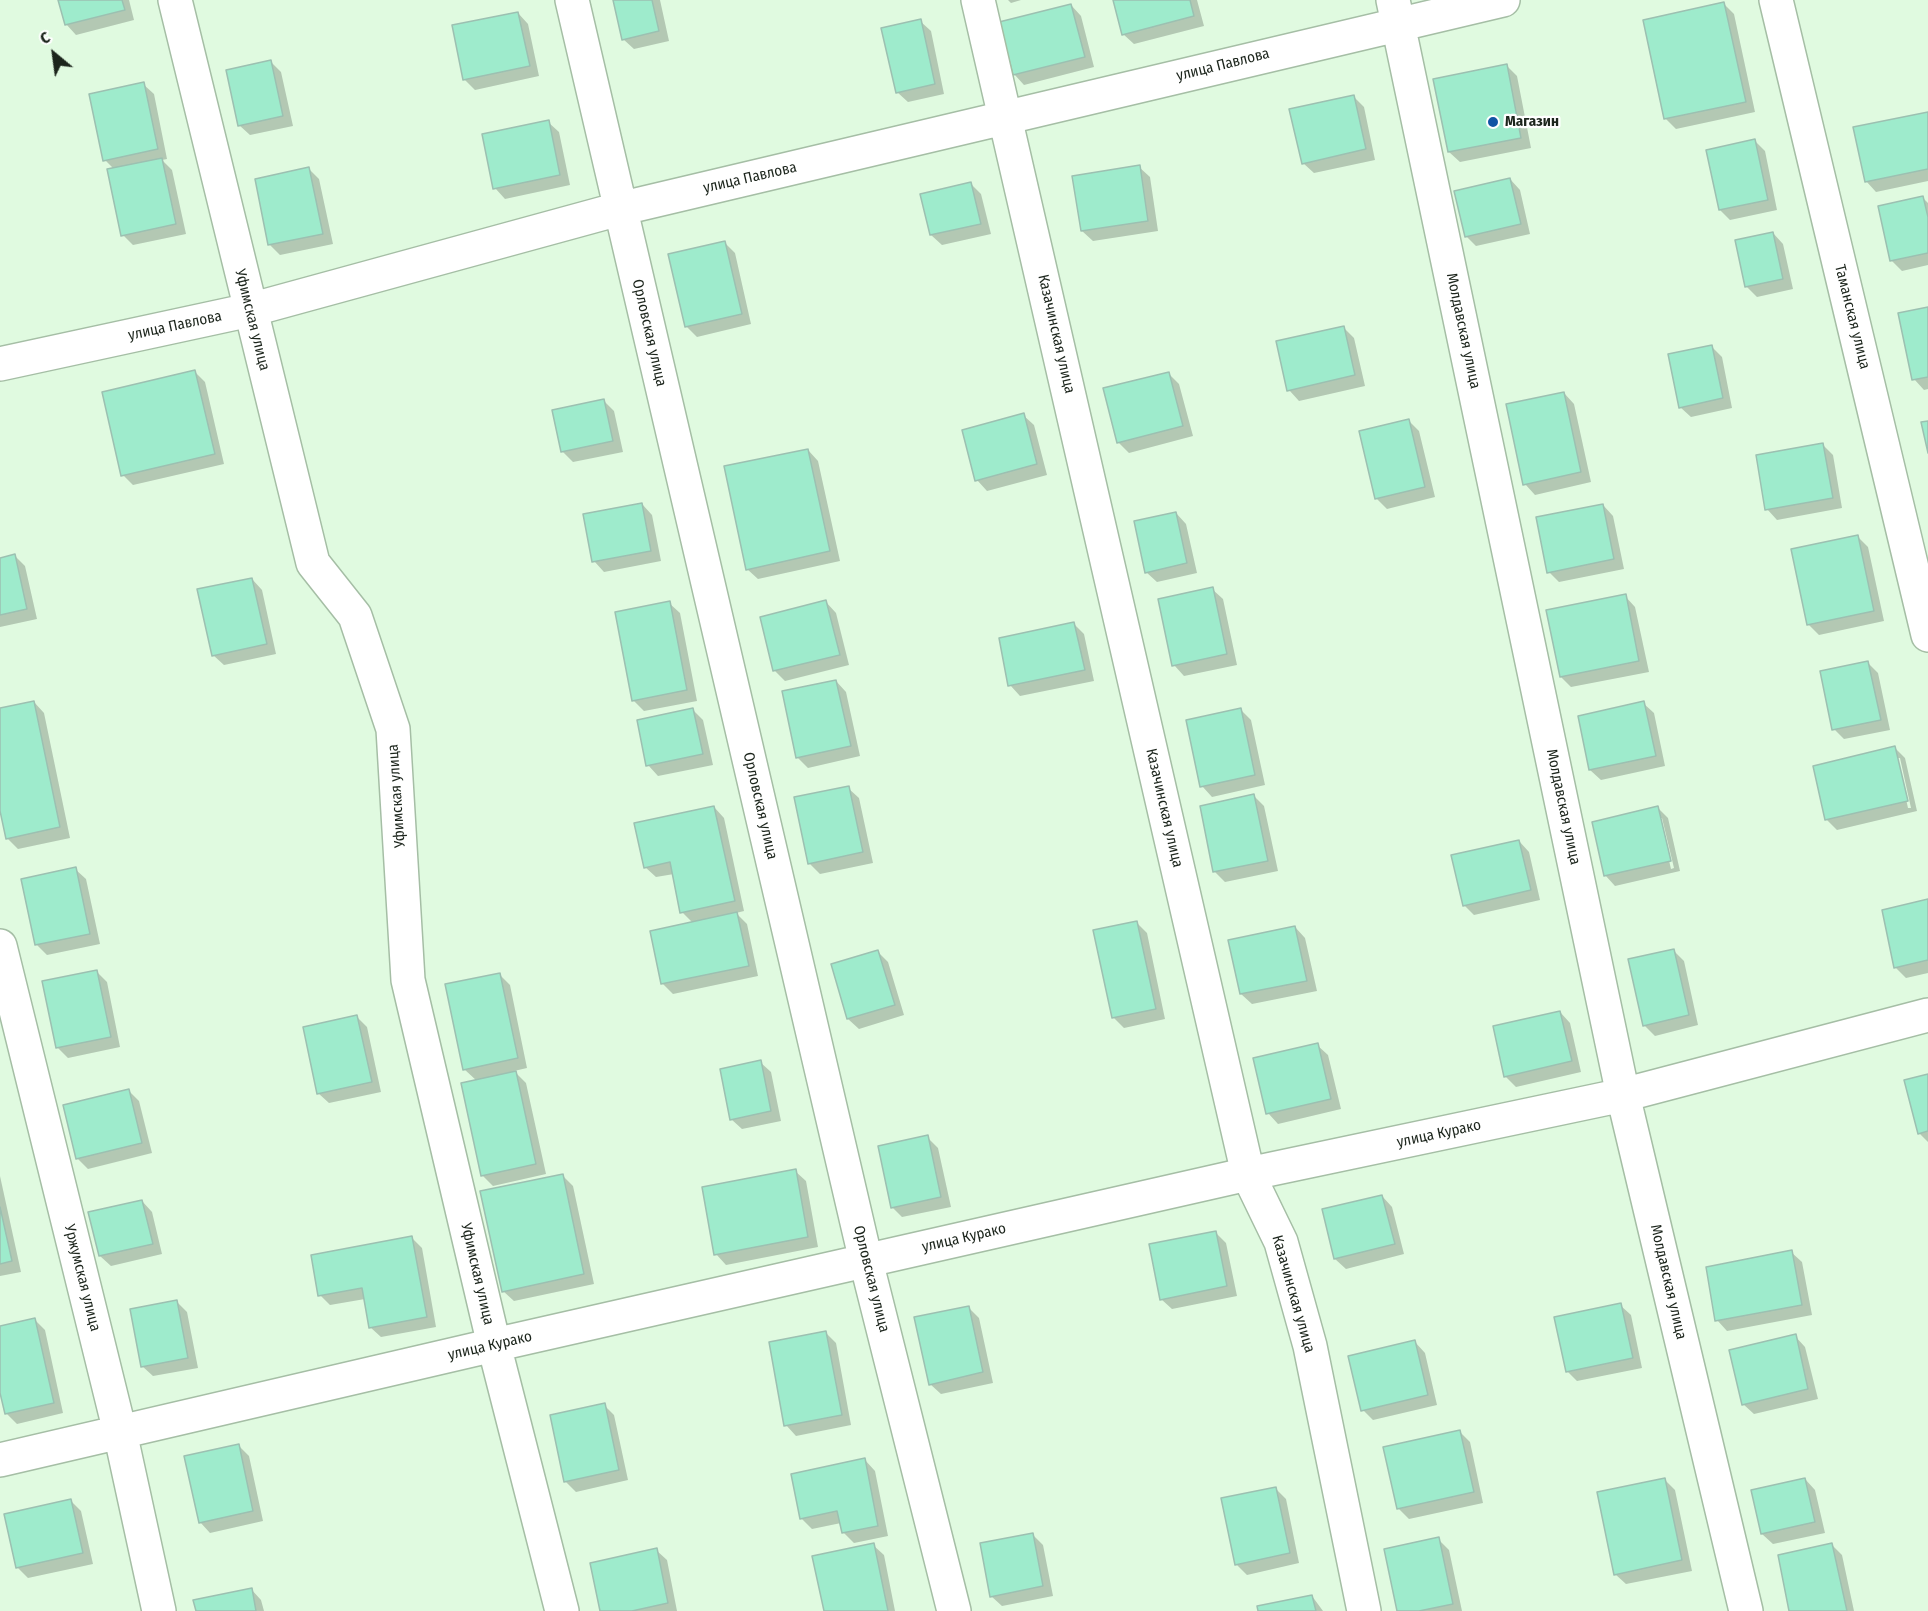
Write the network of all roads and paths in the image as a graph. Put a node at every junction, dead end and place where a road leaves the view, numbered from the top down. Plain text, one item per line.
1 (175, 0) edge
2 (572, 0) edge
3 (978, 0) edge
4 (1503, 0) edge
5 (1776, 0) edge
6 (1396, 11) edge
7 (1007, 118) junction
8 (619, 209) junction
9 (250, 310) junction
10 (0, 364) edge
11 (1928, 635) edge
12 (0, 946) edge
13 (1928, 1015) edge
14 (1623, 1095) junction
15 (1248, 1174) junction
16 (866, 1261) junction
17 (494, 1345) junction
18 (120, 1432) junction
19 (0, 1460) edge
20 (159, 1611) edge
21 (562, 1611) edge
22 (954, 1611) edge
23 (1364, 1611) edge
24 (1746, 1611) edge

1 - 9 street, Уфимская улица
2 - 8 street, Орловская улица
3 - 7 street, Казачинская улица
4 - 6 street, улица Павлова
5 - 11 street, Таманская улица
6 - 7 street, улица Павлова
6 - 14 street, Молдавская улица
7 - 8 street, улица Павлова
7 - 15 street, Казачинская улица
8 - 9 street, улица Павлова
8 - 16 street, Орловская улица
9 - 10 street, улица Павлова
9 - 17 street, Уфимская улица
12 - 18 street, Уржумская улица
13 - 14 street, улица Курако
14 - 15 street, улица Курако
14 - 24 street, Молдавская улица
15 - 16 street, улица Курако
15 - 23 street, Казачинская улица
16 - 17 street, улица Курако
16 - 22 street, Орловская улица
17 - 18 street, улица Курако
17 - 21 street, Уфимская улица
18 - 19 street, улица Курако
18 - 20 street, Уржумская улица

